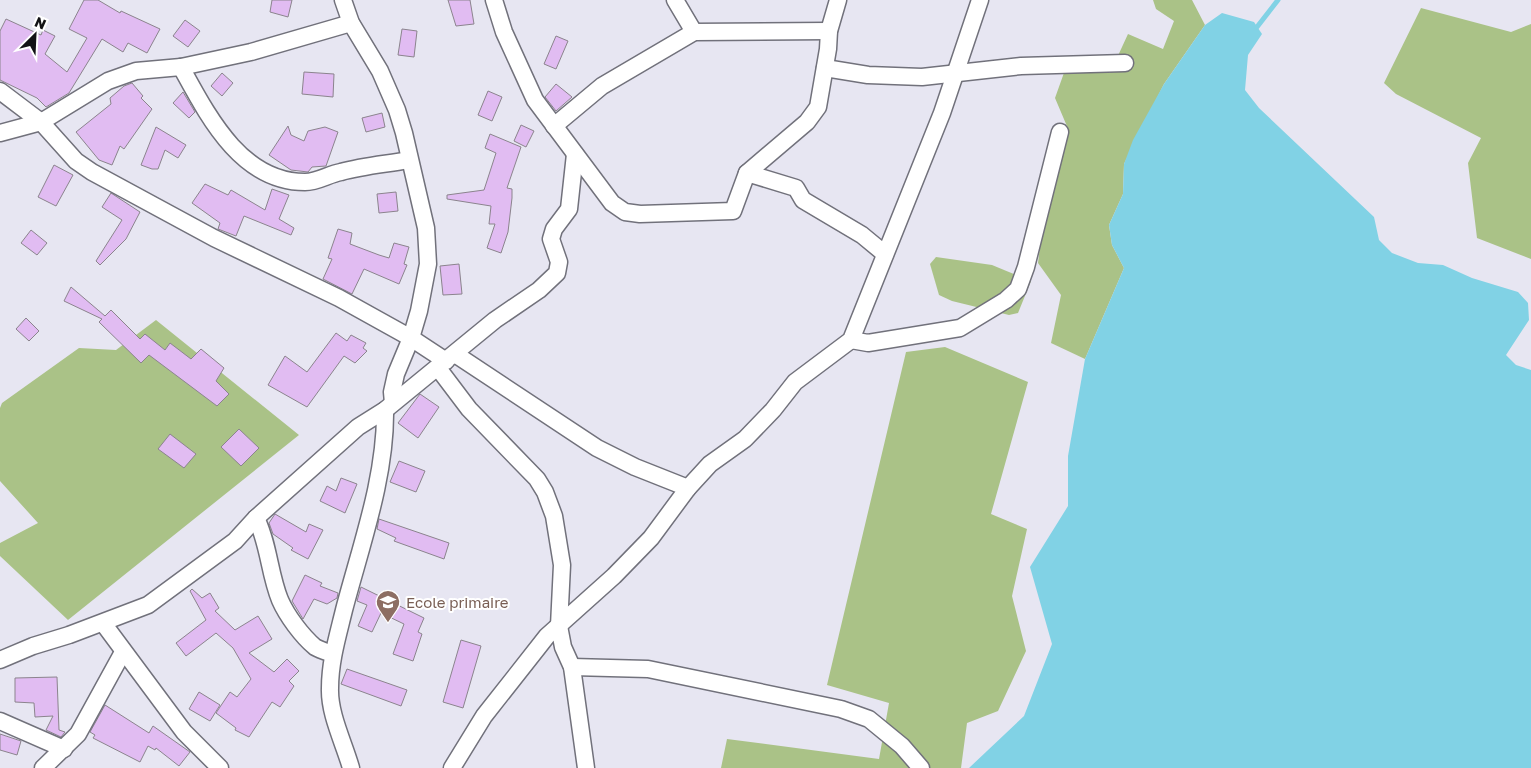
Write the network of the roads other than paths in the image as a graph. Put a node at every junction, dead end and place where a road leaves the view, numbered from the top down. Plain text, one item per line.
1 (343, 0) edge
2 (494, 0) edge
3 (675, 0) edge
4 (838, 0) edge
5 (980, 0) edge
6 (351, 23) junction
7 (829, 31) junction
8 (694, 32) junction
9 (1125, 63) dead end
10 (181, 67) junction
11 (825, 68) junction
12 (955, 75) junction
13 (0, 91) edge
14 (41, 122) junction
15 (554, 126) junction
16 (1060, 132) dead end
17 (0, 133) edge
18 (575, 154) junction
19 (409, 160) junction
20 (746, 173) junction
21 (885, 254) junction
22 (411, 338) junction
23 (851, 340) junction
24 (446, 361) junction
25 (389, 406) junction
26 (688, 488) junction
27 (256, 518) junction
28 (103, 623) junction
29 (559, 626) junction
30 (123, 652) junction
31 (333, 654) junction
32 (0, 660) edge
33 (572, 667) junction
34 (0, 721) edge
35 (64, 749) junction
36 (43, 768) edge
37 (220, 768) edge
38 (351, 768) edge
39 (452, 768) edge
40 (586, 768) edge
41 (921, 768) edge

1 - 6 street
2 - 15 street
3 - 8 street
4 - 7 street
5 - 12 street
6 - 10 street
6 - 19 street
7 - 8 street
7 - 11 street
8 - 15 street
9 - 12 street
10 - 14 street
10 - 19 street
11 - 12 street
11 - 20 street
12 - 21 street
13 - 14 street
14 - 17 street
14 - 22 street
15 - 18 street
16 - 23 street
18 - 20 street
18 - 24 street
19 - 22 street
20 - 21 street
21 - 23 street
22 - 24 street
22 - 25 street
23 - 26 street
24 - 25 street
24 - 26 street
24 - 29 street
25 - 27 street
25 - 31 street
26 - 29 street
27 - 28 street
27 - 31 street
28 - 30 street
28 - 32 street
29 - 33 street
29 - 39 street
30 - 35 street
30 - 37 street
31 - 38 street
33 - 40 street
33 - 41 street
34 - 35 street
35 - 36 street

